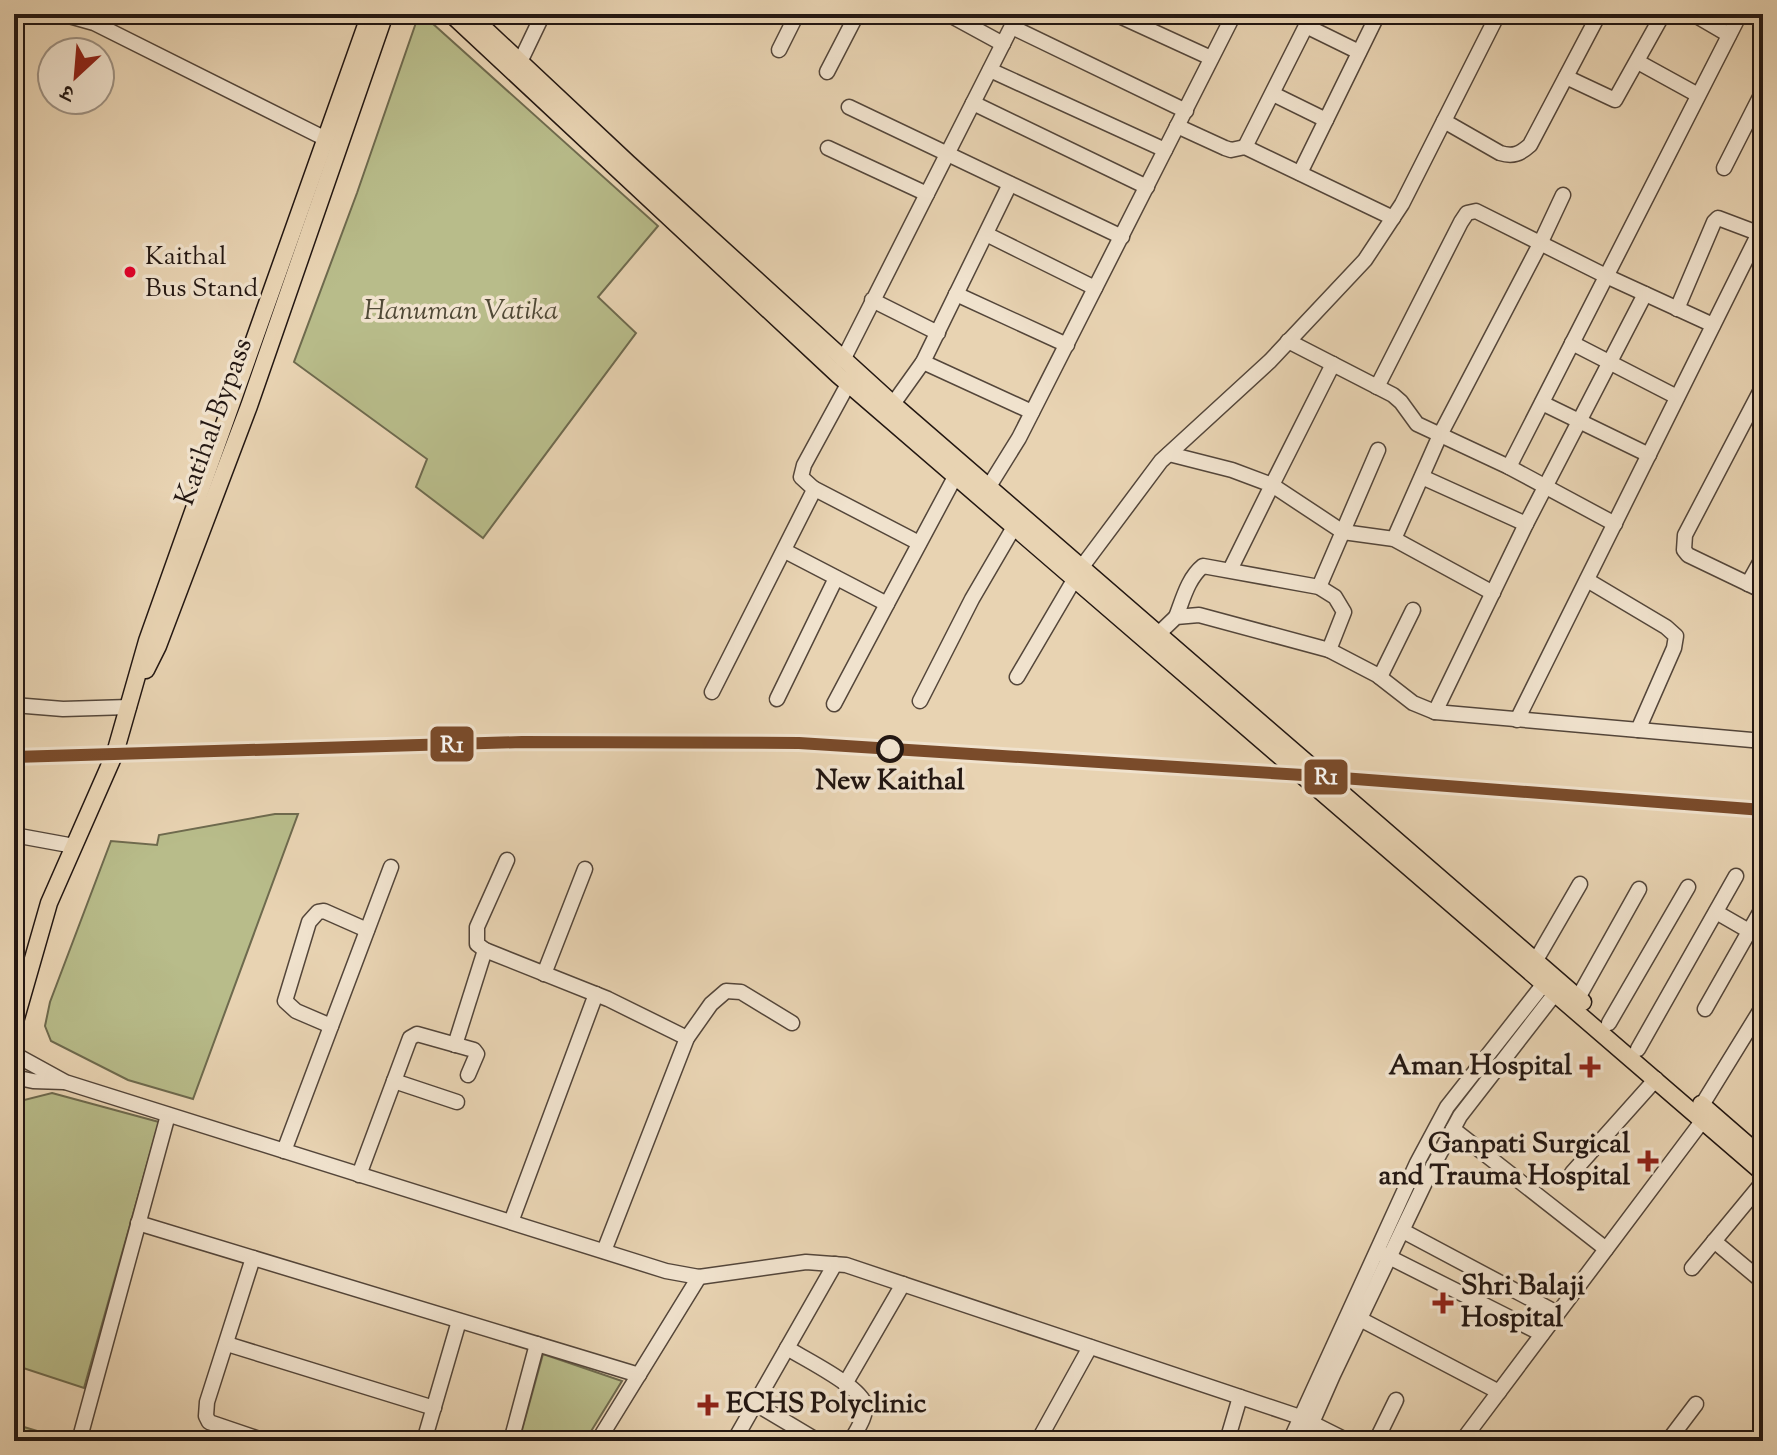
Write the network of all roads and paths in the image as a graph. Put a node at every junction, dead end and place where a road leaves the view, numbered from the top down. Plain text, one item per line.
1 (62, 14) edge
2 (370, 14) edge
3 (385, 14) edge
4 (451, 14) edge
5 (469, 14) edge
6 (543, 14) edge
7 (797, 14) edge
8 (857, 14) edge
9 (948, 14) edge
10 (1115, 14) edge
11 (1234, 14) edge
12 (1378, 14) edge
13 (1498, 14) edge
14 (1599, 14) edge
15 (1663, 14) edge
16 (1693, 14) edge
17 (1740, 14) edge
18 (1309, 20) edge
19 (1015, 21) edge
20 (1729, 35) junction
21 (1003, 44) junction
22 (779, 50) dead end
23 (1359, 52) junction
24 (1211, 58) junction
25 (520, 62) junction
26 (1638, 62) junction
27 (990, 70) junction
28 (827, 72) dead end
29 (1566, 77) junction
30 (1763, 91) edge
31 (1273, 94) junction
32 (1698, 95) junction
33 (973, 103) junction
34 (849, 107) dead end
35 (1186, 111) junction
36 (1326, 120) junction
37 (1444, 121) junction
38 (1177, 126) junction
39 (326, 139) junction
40 (1245, 147) junction
41 (828, 148) dead end
42 (1165, 150) junction
43 (947, 155) junction
44 (1724, 168) dead end
45 (1300, 173) junction
46 (1010, 184) junction
47 (1147, 187) junction
48 (927, 194) junction
49 (1563, 195) dead end
50 (1393, 218) junction
51 (1762, 231) edge
52 (986, 234) junction
53 (1122, 237) junction
54 (1540, 244) junction
55 (1606, 276) junction
56 (1095, 288) junction
57 (956, 294) junction
58 (1645, 294) junction
59 (872, 300) junction
60 (1677, 309) junction
61 (1713, 325) junction
62 (938, 333) junction
63 (1288, 341) junction
64 (1572, 343) junction
65 (1067, 345) junction
66 (923, 362) junction
67 (1611, 362) junction
68 (1333, 364) junction
69 (849, 371) junction
70 (1763, 386) edge
71 (1377, 387) junction
72 (1677, 397) junction
73 (1542, 403) junction
74 (893, 404) junction
75 (1758, 408) edge
76 (1032, 412) junction
77 (1579, 420) junction
78 (1440, 435) junction
79 (1378, 450) dead end
80 (1169, 454) junction
81 (1649, 455) junction
82 (1509, 467) junction
83 (956, 475) junction
84 (1422, 477) junction
85 (1272, 485) junction
86 (1546, 487) junction
87 (813, 488) junction
88 (985, 492) junction
89 (1526, 524) junction
90 (1615, 524) junction
91 (1014, 527) junction
92 (1343, 532) junction
93 (1394, 539) junction
94 (919, 543) junction
95 (785, 551) junction
96 (1763, 557) edge
97 (1230, 570) junction
98 (1078, 574) junction
99 (836, 578) junction
100 (1587, 580) junction
101 (1748, 584) junction
102 (1319, 587) junction
103 (1763, 591) edge
104 (1493, 593) junction
105 (887, 604) junction
106 (1413, 610) dead end
107 (1176, 617) junction
108 (1152, 640) junction
109 (1329, 650) junction
110 (1017, 677) dead end
111 (1380, 677) junction
112 (712, 692) dead end
113 (777, 699) dead end
114 (920, 701) dead end
115 (834, 704) dead end
116 (14, 705) edge
117 (129, 707) junction
118 (1435, 712) junction
119 (1517, 720) junction
120 (1638, 730) junction
121 (1761, 737) edge
122 (14, 835) edge
123 (74, 846) junction
124 (507, 860) dead end
125 (391, 867) dead end
126 (585, 869) dead end
127 (1736, 876) dead end
128 (1580, 884) dead end
129 (1688, 887) dead end
130 (1639, 889) dead end
131 (1763, 907) edge
132 (1716, 912) junction
133 (367, 930) junction
134 (1749, 931) junction
135 (485, 950) junction
136 (1536, 960) junction
137 (544, 974) junction
138 (1554, 983) junction
139 (596, 994) junction
140 (1578, 998) junction
141 (1763, 1006) edge
142 (1705, 1009) dead end
143 (792, 1023) dead end
144 (1609, 1023) junction
145 (14, 1025) edge
146 (331, 1026) junction
147 (687, 1038) junction
148 (455, 1045) junction
149 (1638, 1049) junction
150 (14, 1054) edge
151 (468, 1075) dead end
152 (14, 1077) edge
153 (1656, 1079) junction
154 (394, 1081) junction
155 (65, 1082) junction
156 (457, 1102) dead end
157 (1702, 1112) junction
158 (168, 1115) junction
159 (1453, 1129) junction
160 (284, 1151) junction
161 (1763, 1158) edge
162 (1572, 1173) dead end
163 (1763, 1173) edge
164 (359, 1175) junction
165 (1763, 1182) edge
166 (511, 1222) junction
167 (138, 1223) junction
168 (1403, 1231) junction
169 (1714, 1241) junction
170 (1606, 1249) junction
171 (604, 1251) junction
172 (1384, 1255) junction
173 (253, 1258) junction
174 (835, 1264) junction
175 (1692, 1268) dead end
176 (699, 1277) junction
177 (1763, 1282) edge
178 (903, 1284) junction
179 (1557, 1313) junction
180 (1360, 1319) junction
181 (459, 1321) junction
182 (1542, 1334) junction
183 (227, 1344) junction
184 (537, 1344) junction
185 (1090, 1347) junction
186 (787, 1348) junction
187 (639, 1375) junction
188 (845, 1384) junction
189 (1499, 1392) junction
190 (1240, 1397) junction
191 (1396, 1400) dead end
192 (756, 1404) junction
193 (1696, 1404) dead end
194 (434, 1408) junction
195 (1305, 1419) junction
196 (1673, 1440) edge
197 (79, 1441) edge
198 (265, 1441) edge
199 (424, 1441) edge
200 (511, 1441) edge
201 (598, 1441) edge
202 (734, 1441) edge
203 (818, 1441) edge
204 (851, 1441) edge
205 (1038, 1441) edge
206 (1227, 1441) edge
207 (1290, 1441) edge
208 (1304, 1441) edge
209 (1348, 1441) edge
210 (1376, 1441) edge
211 (1462, 1441) edge

1 - 39 street
2 - 39 main road, Katihal Bypass
3 - 117 main road, Katihal Bypass
4 - 69 main road
5 - 25 main road
6 - 25 street
7 - 22 street
8 - 28 street
9 - 21 street
10 - 24 street
11 - 24 street
12 - 23 street
13 - 37 street
14 - 29 street
15 - 26 street
16 - 20 street
17 - 20 street
18 - 23 street
18 - 31 street
19 - 21 street
19 - 35 street
20 - 32 street
21 - 27 street
23 - 36 street
24 - 35 street
25 - 69 main road
26 - 29 street
26 - 32 street
27 - 33 street
27 - 42 street
29 - 37 street
30 - 44 street
31 - 36 street
31 - 40 street
32 - 55 street
33 - 43 street
33 - 47 street
34 - 43 street
35 - 38 street
36 - 45 street
37 - 50 street
38 - 40 street
38 - 42 street
39 - 117 main road, Katihal Bypass
40 - 45 street
41 - 48 street
42 - 47 street
43 - 46 street
43 - 48 street
45 - 50 street
46 - 52 street
46 - 53 street
47 - 53 street
48 - 59 street
49 - 54 street
50 - 63 street
51 - 60 street
51 - 61 street
52 - 56 street
52 - 57 street
53 - 56 street
54 - 55 street
54 - 71 street
54 - 78 street
55 - 58 street
55 - 64 street
56 - 65 street
57 - 62 street
57 - 65 street
58 - 60 street
58 - 67 street
59 - 62 street
59 - 69 street
60 - 61 street
61 - 72 street
62 - 66 street
63 - 68 street
63 - 80 street
64 - 67 street
64 - 73 street
65 - 76 street
66 - 74 street
66 - 76 street
67 - 72 street
67 - 77 street
68 - 71 street
68 - 85 street
69 - 74 main road
69 - 83 main road
69 - 87 street
70 - 75 street
71 - 78 street
72 - 81 street
73 - 77 street
73 - 82 street
74 - 88 main road
75 - 101 street
76 - 88 street
77 - 81 street
77 - 86 street
78 - 82 street
78 - 84 street
79 - 92 street
80 - 85 street
80 - 98 street
81 - 90 street
82 - 86 street
83 - 88 main road
83 - 94 street
84 - 89 street
84 - 93 street
85 - 92 street
85 - 97 street
86 - 89 street
86 - 90 street
87 - 94 street
87 - 95 street
88 - 91 main road
88 - 98 main road
89 - 104 street
90 - 100 street
91 - 98 main road
91 - 114 street
92 - 93 street
92 - 102 street
93 - 104 street
94 - 105 street
95 - 99 street
95 - 112 street
96 - 101 street
97 - 102 street
97 - 107 street
98 - 108 main road
98 - 110 street
99 - 105 street
99 - 113 street
100 - 119 street
100 - 120 street
101 - 103 street
102 - 109 street
104 - 118 street
105 - 115 street
106 - 111 street
107 - 108 street
107 - 109 street
108 - 136 main road
108 - 138 main road
109 - 111 street
111 - 118 street
116 - 117 street
117 - 123 main road, Katihal Bypass
118 - 119 street
119 - 120 street
120 - 121 street
122 - 123 street
123 - 145 main road, Katihal Bypass
124 - 135 street
125 - 133 street
126 - 137 street
127 - 132 street
128 - 136 street
129 - 144 street
130 - 140 street
131 - 134 street
132 - 134 street
132 - 149 street
133 - 146 street
133 - 146 street
134 - 142 street
135 - 137 street
135 - 148 street
136 - 138 main road
137 - 139 street
138 - 140 main road
138 - 153 main road
138 - 159 street
138 - 172 street
139 - 147 street
139 - 166 street
140 - 144 main road
141 - 157 street
143 - 147 street
144 - 149 main road
146 - 160 street
147 - 171 street
148 - 151 street
148 - 154 street
149 - 157 main road
150 - 155 street
152 - 155 street
153 - 157 main road
153 - 162 street
154 - 156 street
154 - 164 street
155 - 158 street
157 - 161 main road
157 - 163 main road
157 - 170 street
158 - 160 street
158 - 167 street
159 - 168 street
159 - 170 street
160 - 164 street
164 - 166 street
165 - 169 street
166 - 171 street
167 - 173 street
167 - 197 street
168 - 172 street
168 - 179 street
169 - 175 street
169 - 177 street
170 - 179 street
171 - 176 street
172 - 180 street
172 - 182 street
172 - 195 street
173 - 181 street
173 - 183 street
174 - 176 street
174 - 178 street
174 - 186 street
176 - 187 street
178 - 185 street
178 - 188 street
179 - 182 street
180 - 189 street
180 - 195 street
181 - 184 street
181 - 194 street
182 - 189 street
183 - 194 street
183 - 198 street
184 - 187 street
184 - 200 street
185 - 190 street
185 - 205 street
186 - 188 street
186 - 192 street
187 - 201 street
188 - 204 street
189 - 211 street
190 - 195 street
190 - 206 street
191 - 210 street
192 - 202 street
192 - 203 street
193 - 196 street
194 - 199 street
195 - 207 street
195 - 208 street
195 - 209 street

